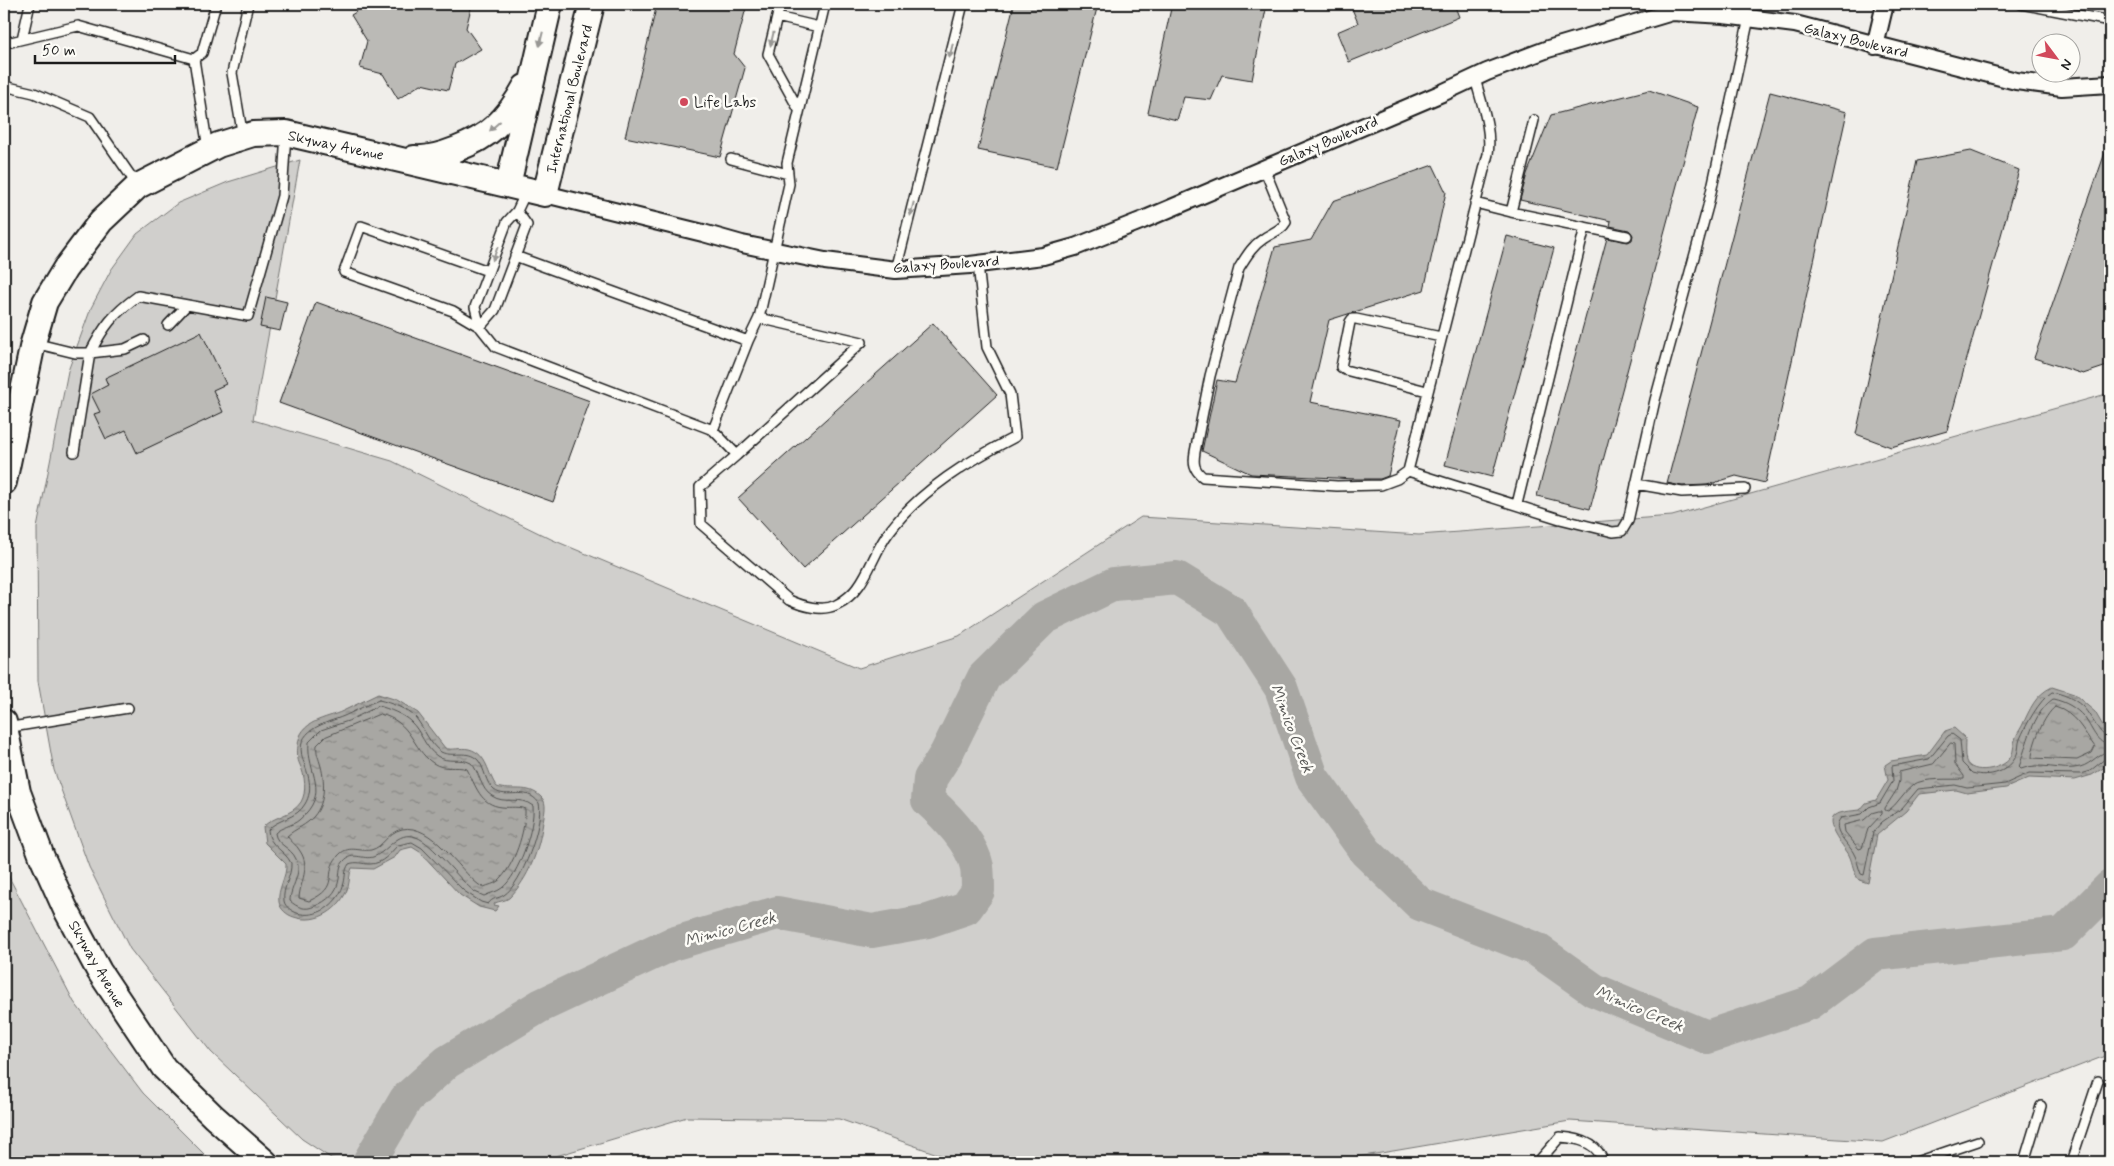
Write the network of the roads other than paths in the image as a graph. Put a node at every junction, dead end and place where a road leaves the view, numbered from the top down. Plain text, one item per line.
1 (30, 4) edge
2 (216, 4) edge
3 (248, 4) edge
4 (550, 4) edge
5 (592, 4) edge
6 (780, 4) edge
7 (825, 4) edge
8 (963, 4) edge
9 (1885, 4) edge
10 (2021, 4) edge
11 (1667, 9) edge
12 (777, 17) junction
13 (1749, 18) junction
14 (2110, 21) edge
15 (820, 27) junction
16 (22, 39) junction
17 (4, 40) edge
18 (1875, 46) junction
19 (194, 59) junction
20 (533, 72) junction
21 (1475, 78) junction
22 (2110, 84) edge
23 (4, 86) edge
24 (799, 110) junction
25 (1534, 120) dead end
26 (286, 133) junction
27 (243, 137) junction
28 (208, 149) junction
29 (391, 157) junction
30 (731, 159) dead end
31 (1264, 168) junction
32 (788, 174) junction
33 (138, 186) junction
34 (527, 189) junction
35 (1475, 202) junction
36 (517, 211) junction
37 (1511, 212) junction
38 (1585, 227) junction
39 (1627, 236) dead end
40 (774, 251) junction
41 (515, 256) junction
42 (978, 264) junction
43 (896, 270) junction
44 (488, 271) junction
45 (187, 305) junction
46 (759, 318) junction
47 (168, 325) dead end
48 (480, 327) junction
49 (1441, 337) junction
50 (144, 340) dead end
51 (748, 341) junction
52 (33, 343) junction
53 (90, 353) junction
54 (1427, 391) junction
55 (713, 430) junction
56 (74, 452) dead end
57 (737, 455) junction
58 (1408, 471) junction
59 (4, 482) edge
60 (1636, 484) junction
61 (1745, 489) dead end
62 (1517, 504) junction
63 (128, 708) dead end
64 (4, 726) edge
65 (2098, 1081) dead end
66 (2041, 1106) dead end
67 (1978, 1141) dead end
68 (265, 1162) edge
69 (1538, 1162) edge
70 (1603, 1162) edge
71 (1916, 1162) edge
72 (2024, 1162) edge
73 (2071, 1162) edge

1 - 16 lane
2 - 19 lane
3 - 27 lane
4 -> 20 street
5 - 34 street, International Boulevard
6 - 12 lane
7 - 15 lane
8 -> 43 lane
9 - 18 street
10 - 14 lane
11 - 13 street, Galaxy Boulevard
11 - 21 street, Galaxy Boulevard
12 - 15 lane
12 -> 24 lane
13 - 18 street, Galaxy Boulevard
13 - 60 lane
15 - 24 lane
16 - 17 lane
16 - 19 lane
18 - 22 street, Galaxy Boulevard
19 - 28 lane
20 -> 29 street
20 - 34 street
21 - 31 street, Galaxy Boulevard
21 - 35 lane
23 - 33 lane
24 - 32 lane
25 - 37 lane
26 - 27 street, Skyway Avenue
26 - 29 street, Skyway Avenue
26 - 45 lane
27 - 28 street, Skyway Avenue
28 - 33 street, Skyway Avenue
29 - 34 street, Skyway Avenue
30 - 32 lane
31 - 42 street, Galaxy Boulevard
31 - 58 lane
32 - 40 lane
33 - 52 street, Skyway Avenue
34 - 36 lane
34 - 40 street, Galaxy Boulevard
35 - 37 lane
35 - 49 lane
36 - 41 lane
36 -> 44 lane
37 - 38 lane
38 - 39 lane
38 - 62 lane
40 - 43 street, Galaxy Boulevard
40 - 46 lane
41 - 48 lane
41 - 51 lane
42 - 43 street, Galaxy Boulevard
42 - 57 lane
44 - 48 lane
44 - 48 lane
45 - 47 lane
45 - 53 lane
46 - 51 lane
46 - 57 lane
48 - 55 lane
49 - 54 lane
49 - 54 lane
50 - 53 lane
51 - 55 lane
52 - 53 lane
52 - 59 street, Skyway Avenue
53 - 56 lane
54 - 58 lane
55 - 57 lane
58 - 62 lane
60 - 61 lane
60 - 62 lane
63 - 64 lane
64 - 68 street, Skyway Avenue
65 - 73 lane
66 - 72 lane
67 - 71 lane
69 - 70 lane

